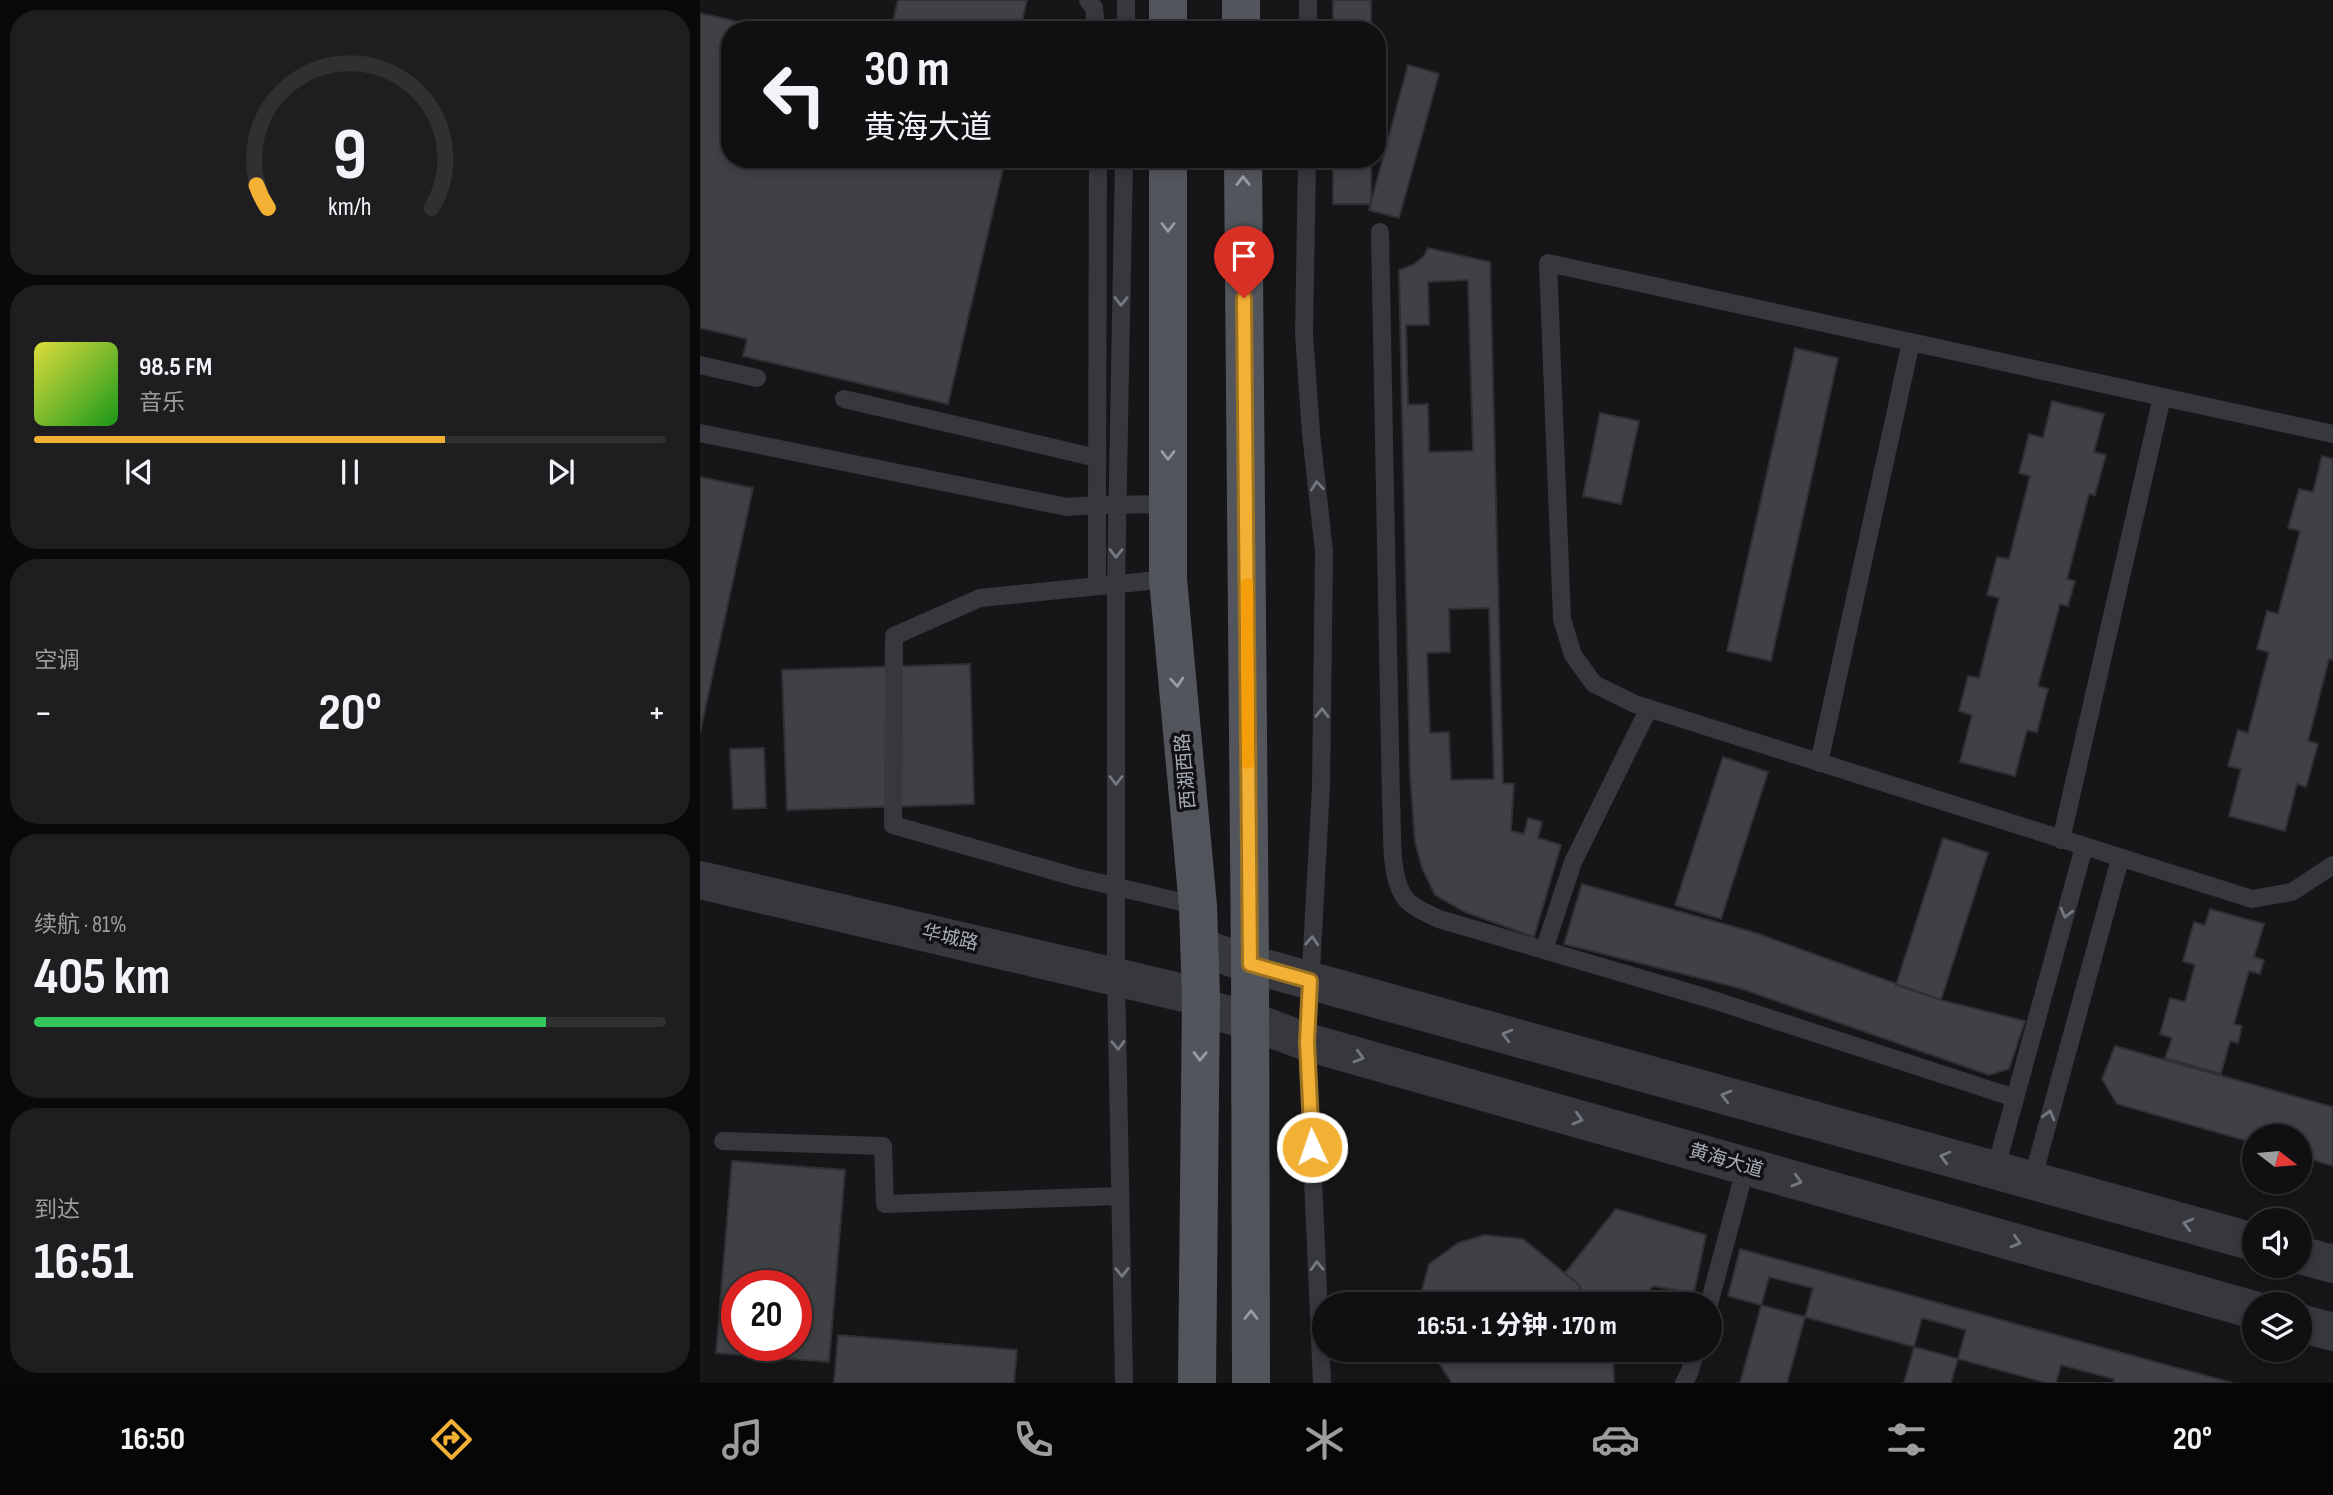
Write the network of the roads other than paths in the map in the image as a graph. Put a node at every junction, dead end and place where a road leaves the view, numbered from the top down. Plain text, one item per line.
1 (1088, 0) edge
2 (1126, 0) edge
3 (1168, 0) edge
4 (1241, 0) edge
5 (1308, 0) edge
6 (1095, 21) edge
7 (1126, 21) edge
8 (1168, 21) edge
9 (1241, 21) edge
10 (1308, 21) edge
11 (1098, 168) edge
12 (1124, 168) edge
13 (1168, 168) edge
14 (1243, 168) edge
15 (1307, 168) edge
16 (1380, 232) dead end
17 (1911, 342) junction
18 (700, 365) edge
19 (757, 378) dead end
20 (2162, 397) junction
21 (844, 399) dead end
22 (700, 433) edge
23 (2333, 434) edge
24 (1097, 458) junction
25 (1168, 504) junction
26 (1097, 505) junction
27 (1117, 505) junction
28 (1168, 579) junction
29 (1116, 584) junction
30 (1097, 586) junction
31 (1649, 708) junction
32 (1819, 762) junction
33 (2061, 840) junction
34 (2084, 847) junction
35 (2120, 859) junction
36 (2333, 865) edge
37 (700, 880) edge
38 (1116, 887) junction
39 (1198, 906) junction
40 (1199, 947) junction
41 (1544, 950) junction
42 (1250, 964) junction
43 (1116, 977) junction
44 (1310, 981) junction
45 (1201, 1002) junction
46 (1250, 1021) junction
47 (1307, 1042) junction
48 (2015, 1098) junction
49 (723, 1141) dead end
50 (1746, 1166) junction
51 (1995, 1171) junction
52 (2032, 1181) junction
53 (1120, 1196) junction
54 (2242, 1239) edge
55 (2312, 1258) edge
56 (2333, 1264) edge
57 (1712, 1292) edge
58 (2242, 1307) edge
59 (2312, 1326) edge
60 (2333, 1332) edge
61 (1692, 1362) edge
62 (1124, 1383) edge
63 (1196, 1383) edge
64 (1251, 1383) edge
65 (1322, 1383) edge
66 (1684, 1383) edge

1 - 6 lane
2 - 7 lane
3 - 8 main road
4 - 9 main road
5 - 10 lane
11 - 24 lane
12 -> 27 lane
13 -> 25 main road, 西湖西路
42 -> 14 main road
44 -> 15 lane
16 - 41 lane
17 - 20 lane
17 - 31 lane
17 - 32 lane
18 - 19 lane
20 - 23 lane
20 - 33 lane
21 - 24 lane
22 - 26 lane
24 - 26 lane
25 - 27 lane
25 - 28 main road, 西湖西路
26 - 27 lane
26 - 30 lane
27 -> 29 lane
28 - 29 lane
28 -> 39 main road, 西湖西路
29 - 30 lane
29 -> 38 lane
30 - 38 lane
31 - 32 lane
31 - 41 lane
32 - 33 lane
33 - 34 lane
34 - 35 lane
34 -> 48 lane
35 - 36 lane
52 -> 35 lane
37 - 43 street, 华城路
38 - 39 lane
38 - 43 lane
39 - 40 main road, 西湖西路
40 - 42 street
40 - 45 main road, 西湖西路
41 - 48 lane
42 - 44 street
42 - 46 main road
43 - 45 street, 华城路
43 -> 53 lane
44 - 47 lane
51 -> 44 street
45 - 46 street, 黄海大道
45 -> 63 main road, 西湖西路
46 - 47 street, 黄海大道
64 -> 46 main road
47 -> 50 street, 黄海大道
65 -> 47 lane
48 - 51 lane
49 - 53 lane
50 - 57 lane
50 -> 58 street, 黄海大道
51 - 52 street
54 -> 52 street
53 -> 62 lane
55 - 56 street
59 - 60 street
61 - 66 lane

